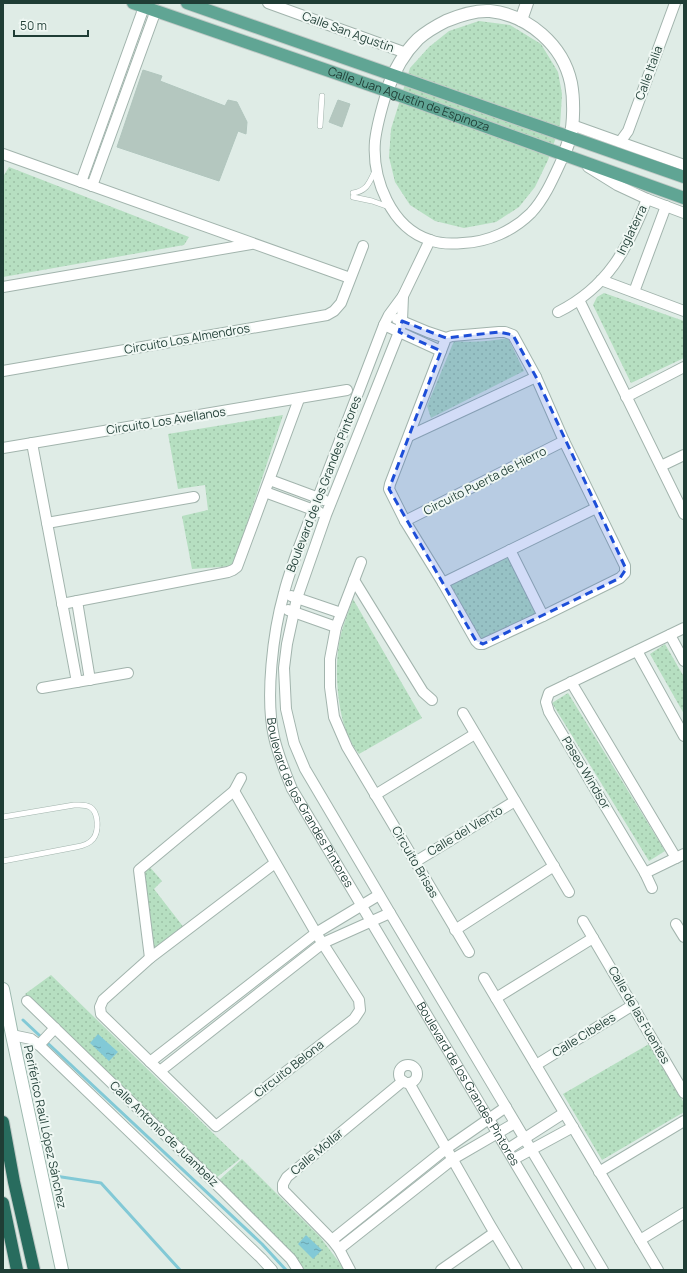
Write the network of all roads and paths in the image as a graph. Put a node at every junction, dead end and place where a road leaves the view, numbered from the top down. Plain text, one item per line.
1 (187, 3) edge
2 (268, 3) edge
3 (527, 3) edge
4 (675, 3) edge
5 (139, 5) edge
6 (209, 6) edge
7 (156, 10) junction
8 (521, 20) junction
9 (406, 53) junction
10 (393, 76) junction
11 (386, 91) junction
12 (322, 96) dead end
13 (572, 125) junction
14 (320, 126) dead end
15 (570, 138) junction
16 (97, 140) junction
17 (620, 142) junction
18 (108, 144) junction
19 (3, 154) edge
20 (569, 157) junction
21 (684, 164) edge
22 (376, 168) junction
23 (684, 177) edge
24 (81, 182) junction
25 (92, 186) junction
26 (684, 198) edge
27 (647, 199) junction
28 (666, 206) junction
29 (391, 208) junction
30 (684, 213) edge
31 (430, 240) junction
32 (253, 243) junction
33 (363, 246) dead end
34 (350, 278) junction
35 (602, 280) junction
36 (3, 287) edge
37 (634, 292) junction
38 (403, 296) junction
39 (579, 300) junction
40 (684, 311) edge
41 (558, 312) dead end
42 (389, 315) junction
43 (402, 321) junction
44 (384, 325) junction
45 (399, 332) junction
46 (446, 338) junction
47 (441, 351) junction
48 (684, 366) edge
49 (3, 371) edge
50 (536, 377) junction
51 (347, 390) dead end
52 (626, 397) junction
53 (299, 399) junction
54 (409, 436) junction
55 (564, 441) junction
56 (32, 443) junction
57 (3, 448) edge
58 (684, 455) edge
59 (661, 466) junction
60 (270, 480) junction
61 (265, 492) junction
62 (194, 497) dead end
63 (318, 498) junction
64 (331, 503) junction
65 (596, 508) junction
66 (313, 510) junction
67 (684, 514) edge
68 (326, 515) junction
69 (405, 520) junction
70 (47, 523) junction
71 (510, 550) junction
72 (361, 562) dead end
73 (354, 580) junction
74 (443, 583) junction
75 (284, 593) junction
76 (297, 598) junction
77 (77, 601) junction
78 (62, 604) junction
79 (280, 608) junction
80 (293, 612) junction
81 (341, 613) junction
82 (543, 616) junction
83 (336, 627) junction
84 (684, 628) edge
85 (670, 635) junction
86 (637, 651) junction
87 (684, 662) edge
88 (128, 673) dead end
89 (90, 680) junction
90 (77, 682) junction
91 (571, 682) junction
92 (42, 688) dead end
93 (432, 700) dead end
94 (463, 713) dead end
95 (475, 734) junction
96 (684, 736) edge
97 (241, 778) dead end
98 (234, 791) junction
99 (375, 795) junction
100 (515, 801) junction
101 (3, 817) edge
102 (680, 856) edge
103 (3, 861) edge
104 (415, 862) junction
105 (275, 863) junction
106 (554, 866) junction
107 (645, 873) junction
108 (652, 888) dead end
109 (569, 892) dead end
110 (379, 895) junction
111 (362, 905) junction
112 (390, 913) junction
113 (372, 921) junction
114 (584, 921) dead end
115 (676, 924) dead end
116 (455, 930) junction
117 (316, 932) junction
118 (593, 938) junction
119 (684, 938) edge
120 (323, 943) junction
121 (469, 952) dead end
122 (150, 958) junction
123 (484, 978) dead end
124 (3, 989) edge
125 (496, 998) junction
126 (27, 1002) dead end
127 (633, 1005) junction
128 (53, 1030) junction
129 (12, 1035) junction
130 (41, 1043) junction
131 (150, 1062) junction
132 (536, 1065) junction
133 (160, 1071) junction
134 (684, 1093) edge
135 (506, 1107) junction
136 (564, 1113) junction
137 (489, 1119) junction
138 (684, 1121) edge
139 (3, 1122) edge
140 (515, 1123) junction
141 (572, 1127) junction
142 (498, 1133) junction
143 (525, 1138) junction
144 (447, 1148) junction
145 (508, 1149) junction
146 (532, 1149) junction
147 (453, 1159) junction
148 (514, 1159) junction
149 (599, 1172) junction
150 (3, 1203) edge
151 (684, 1213) edge
152 (494, 1232) junction
153 (332, 1240) junction
154 (640, 1240) junction
155 (339, 1248) junction
156 (17, 1270) edge
157 (34, 1270) edge
158 (62, 1270) edge
159 (272, 1270) edge
160 (298, 1270) edge
161 (350, 1270) edge
162 (441, 1270) edge
163 (517, 1270) edge
164 (579, 1270) edge
165 (603, 1270) edge
166 (658, 1270) edge

1 - 6 main road, Calle Juan Agustín de Espinoza
2 - 9 street, Calle San Agustín
3 - 8 street
4 - 17 street, Calle Italia
5 - 7 main road, Calle Juan Agustín de Espinoza
5 - 16 street
6 - 10 main road, Calle Juan Agustín de Espinoza
7 - 11 main road, Calle Juan Agustín de Espinoza
7 - 18 street
8 - 9 street
8 - 13 street
9 - 10 street
10 - 11 street
10 - 15 main road, Calle Juan Agustín de Espinoza
11 - 20 main road, Calle Juan Agustín de Espinoza
11 - 22 street
12 - 14 lane
13 - 15 street
13 - 17 street
15 - 20 street
15 - 23 main road, Calle Juan Agustín de Espinoza
16 - 18 street
16 - 24 street
17 - 21 street
18 - 25 street
19 - 24 street
20 - 26 main road, Calle Juan Agustín de Espinoza
20 - 27 street
20 - 31 street
22 - 29 street
22 - 29 lane
24 - 25 street
25 - 32 street
27 - 28 street
27 - 35 street, Inglaterra
28 - 30 street
28 - 37 street, Inglaterra
29 - 31 street
31 - 38 street, Boulevard de los Grandes Pintores
32 - 34 street
32 - 36 street
33 - 34 street, Circuito Los Almendros
34 - 49 street, Circuito Los Almendros
35 - 37 street
35 - 39 street, Inglaterra
37 - 40 street
38 - 42 street, Boulevard de los Grandes Pintores
38 - 43 street, Boulevard de los Grandes Pintores
39 - 41 street, Inglaterra
39 - 52 street
42 - 43 street
42 - 44 street, Boulevard de los Grandes Pintores
43 - 45 street, Boulevard de los Grandes Pintores
43 - 46 street
44 - 45 street
44 - 63 street, Boulevard de los Grandes Pintores
45 - 47 street
45 - 64 street, Boulevard de los Grandes Pintores
46 - 47 street
46 - 50 street
47 - 54 street
48 - 52 street
50 - 54 street
50 - 55 street
51 - 53 street, Circuito Los Avellanos
52 - 59 street
53 - 56 street, Circuito Los Avellanos
53 - 60 street
54 - 69 street
55 - 65 street
55 - 69 street, Circuito Puerta de Hierro
56 - 57 street, Circuito Los Avellanos
56 - 70 street
58 - 59 street
59 - 67 street
60 - 61 street
60 - 63 street
61 - 66 street
61 - 77 street
62 - 70 street
63 - 64 street
63 - 66 street, Boulevard de los Grandes Pintores
64 - 68 street, Boulevard de los Grandes Pintores
65 - 71 street
65 - 82 street
66 - 68 street
66 - 75 street, Boulevard de los Grandes Pintores
68 - 76 street, Boulevard de los Grandes Pintores
69 - 74 street
70 - 78 street
71 - 74 street
71 - 82 street
72 - 73 street, Circuito Brisas
73 - 81 street, Circuito Brisas
73 - 93 street
74 - 82 street
75 - 76 street
75 - 79 street, Boulevard de los Grandes Pintores
76 - 80 street, Boulevard de los Grandes Pintores
76 - 81 street
77 - 78 street
77 - 89 street
78 - 90 street
79 - 80 street
79 - 111 street, Boulevard de los Grandes Pintores
80 - 83 street
80 - 110 street, Boulevard de los Grandes Pintores
81 - 83 street, Circuito Brisas
83 - 99 street, Circuito Brisas
84 - 85 street, Paseo Windsor
85 - 86 street, Paseo Windsor
85 - 87 street
86 - 91 street, Paseo Windsor
86 - 96 street
88 - 89 street
89 - 90 street
90 - 92 street
91 - 102 street
91 - 107 street, Paseo Windsor
94 - 95 street
95 - 99 street
95 - 100 street
97 - 98 street
98 - 105 street, Circuito Belona
98 - 122 street
99 - 104 street, Circuito Brisas
100 - 104 street, Calle del Viento
100 - 106 street
101 - 103 lane
102 - 107 street
104 - 116 street, Circuito Brisas
105 - 117 street, Circuito Belona
105 - 122 street, Circuito Belona
106 - 109 street
106 - 116 street
107 - 108 street, Paseo Windsor
110 - 111 street
110 - 112 street, Boulevard de los Grandes Pintores
111 - 113 street, Boulevard de los Grandes Pintores
111 - 117 street
112 - 113 street
112 - 135 street, Boulevard de los Grandes Pintores
113 - 120 street
113 - 137 street, Boulevard de los Grandes Pintores
114 - 118 street, Calle de las Fuentes
115 - 119 street
116 - 121 street, Circuito Brisas
117 - 120 street, Circuito Belona
117 - 131 street
118 - 125 street
118 - 127 street, Calle de las Fuentes
120 - 133 street
120 - 133 street, Circuito Belona
122 - 131 street, Circuito Belona
123 - 125 street
124 - 129 street, Periférico Raúl López Sánchez
125 - 132 street
126 - 128 street, Calle Antonio de Juambelz
127 - 132 street, Calle Cibeles
127 - 134 street, Calle de las Fuentes
128 - 130 street
128 - 160 street, Calle Antonio de Juambelz
129 - 130 street, Calle Antonio de Juambelz
129 - 158 street, Periférico Raúl López Sánchez
130 - 159 street, Calle Antonio de Juambelz
131 - 133 street, Circuito Belona
132 - 136 street
135 - 137 street
135 - 140 street, Boulevard de los Grandes Pintores
136 - 141 street
136 - 143 street
137 - 142 street, Boulevard de los Grandes Pintores
137 - 144 street
138 - 149 street
139 - 157 highway
140 - 142 street
140 - 143 street, Boulevard de los Grandes Pintores
141 - 146 street
141 - 149 street
142 - 145 street, Boulevard de los Grandes Pintores
142 - 147 street
143 - 145 street
143 - 146 street, Boulevard de los Grandes Pintores
144 - 147 street, Calle Mollar
144 - 153 street
144 - 153 street, Calle Mollar
145 - 148 street, Boulevard de los Grandes Pintores
146 - 148 street
146 - 165 street, Boulevard de los Grandes Pintores
147 - 152 street, Calle Mollar
147 - 155 street
148 - 164 street, Boulevard de los Grandes Pintores
149 - 154 street
150 - 156 highway
151 - 154 street
152 - 162 street
152 - 163 street, Calle Mollar
153 - 155 street, Calle Mollar
154 - 166 street
155 - 161 street, Calle Mollar

